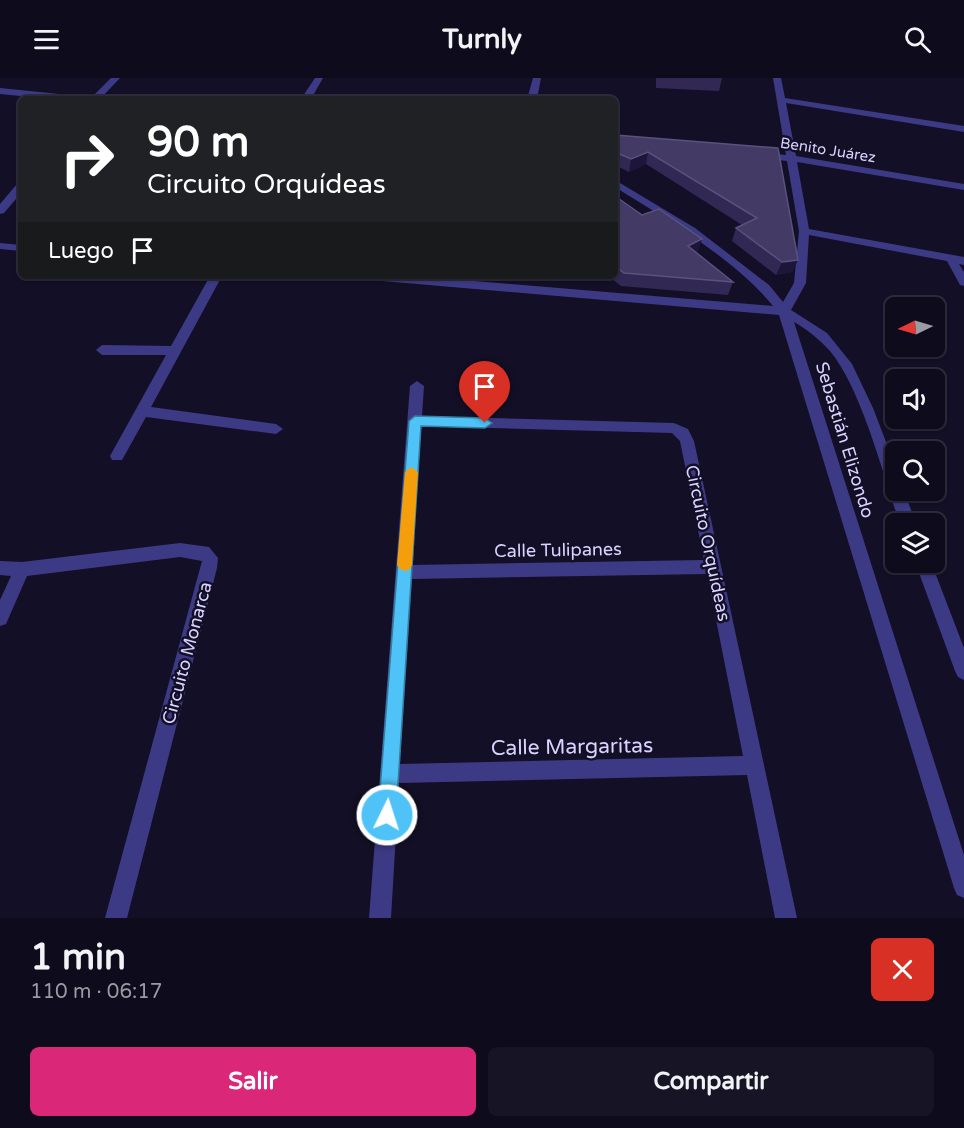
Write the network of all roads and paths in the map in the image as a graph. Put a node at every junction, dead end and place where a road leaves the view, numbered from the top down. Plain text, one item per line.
1 (116, 78) edge
2 (319, 78) edge
3 (537, 78) edge
4 (777, 78) edge
5 (0, 91) edge
6 (50, 96) edge
7 (98, 96) edge
8 (308, 96) edge
9 (533, 96) edge
10 (782, 100) junction
11 (964, 129) edge
12 (743, 154) edge
13 (789, 158) junction
14 (618, 185) edge
15 (964, 187) edge
16 (18, 190) edge
17 (0, 211) edge
18 (804, 231) junction
19 (0, 246) edge
20 (18, 248) edge
21 (951, 258) junction
22 (964, 261) edge
23 (214, 279) edge
24 (444, 279) edge
25 (493, 281) edge
26 (964, 282) edge
27 (784, 311) junction
28 (102, 350) dead end
29 (175, 351) junction
30 (417, 386) dead end
31 (141, 411) junction
32 (415, 421) junction
33 (276, 429) dead end
34 (117, 456) dead end
35 (885, 461) edge
36 (713, 567) junction
37 (0, 568) edge
38 (22, 569) junction
39 (404, 572) junction
40 (927, 573) edge
41 (0, 618) edge
42 (964, 671) edge
43 (754, 765) junction
44 (390, 774) junction
45 (964, 888) edge
46 (116, 918) edge
47 (380, 918) edge
48 (786, 918) edge

1 - 7 street
2 - 8 street
3 - 9 street
4 - 10 street
5 - 6 street
10 - 11 street
10 - 13 street
12 - 13 street, Benito Juárez
13 - 15 street, Benito Juárez
13 - 18 street
14 - 27 street, Sebastián Elizondo
16 - 17 street
18 - 21 street
18 - 27 street
19 - 20 street
21 - 22 street
21 - 26 street
23 - 29 street
24 - 25 street
25 - 27 street
27 - 35 street
27 - 45 street, Sebastián Elizondo
28 - 29 street
29 - 31 street
30 - 32 street
31 - 33 street
31 - 34 street
32 - 36 street, Circuito Orquídeas
32 - 39 street
36 - 39 street, Calle Tulipanes
36 - 43 street, Circuito Orquídeas
37 - 38 street, Circuito Monarca
38 - 41 street
38 - 46 street, Circuito Monarca
39 - 44 street
40 - 42 street
43 - 44 street, Calle Margaritas
43 - 48 street, Circuito Orquídeas
44 - 47 street

